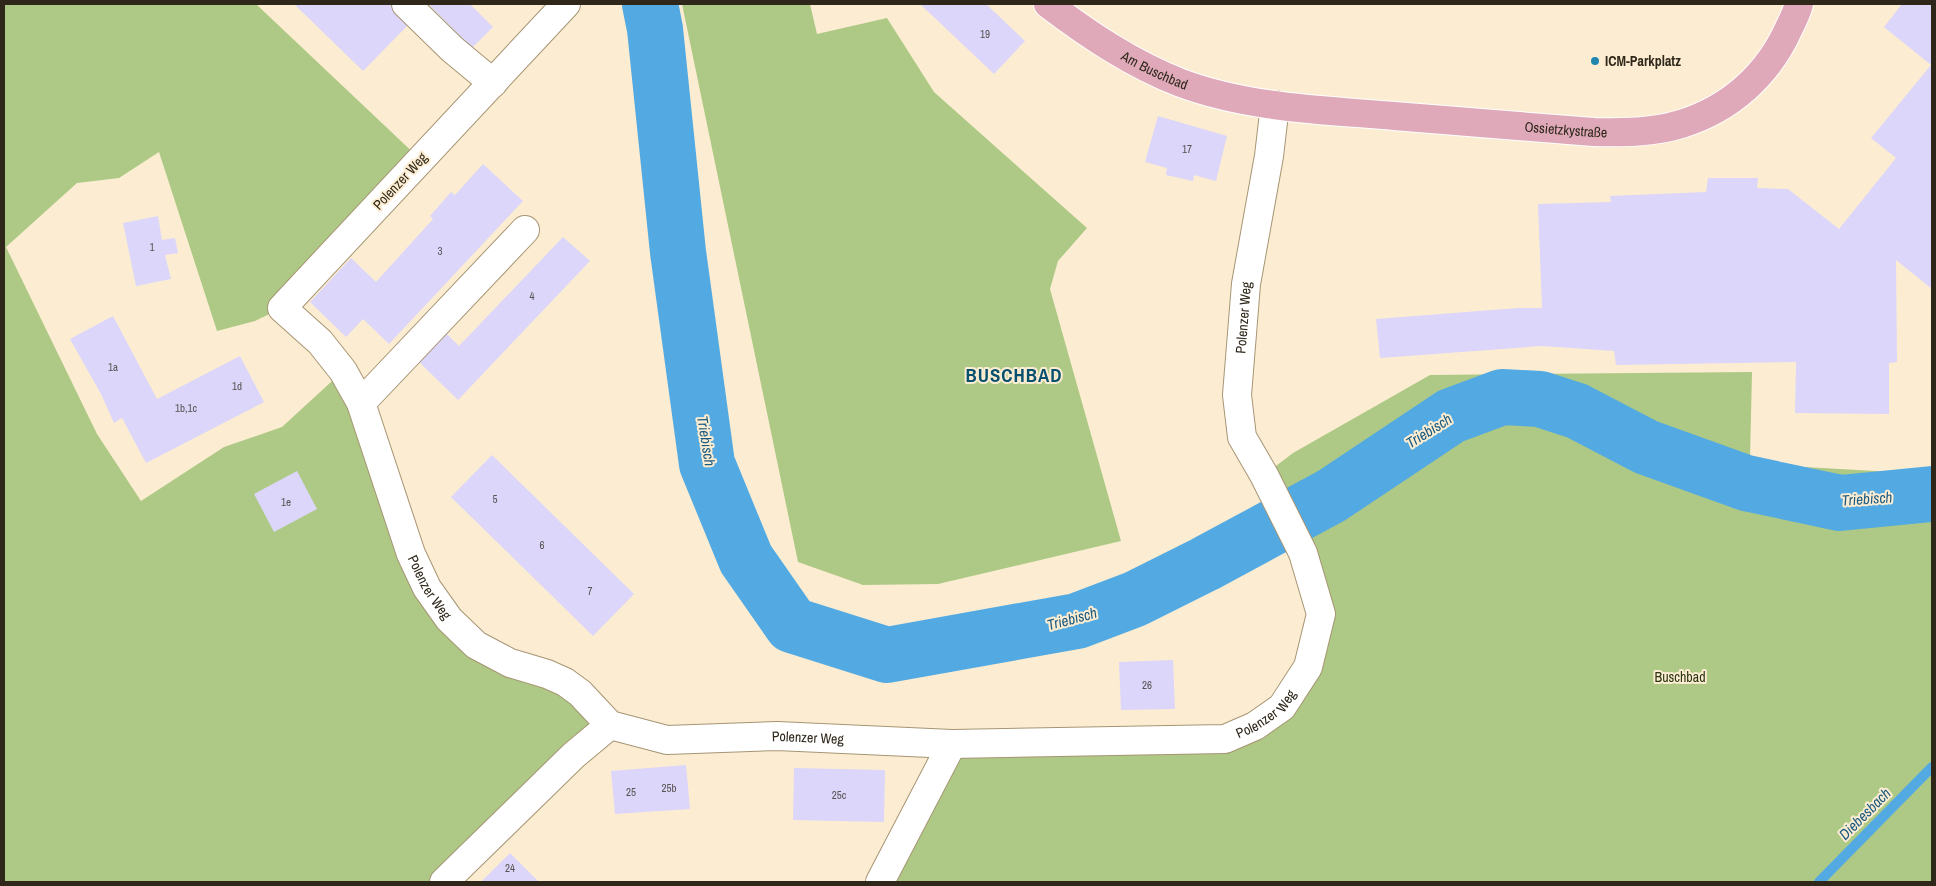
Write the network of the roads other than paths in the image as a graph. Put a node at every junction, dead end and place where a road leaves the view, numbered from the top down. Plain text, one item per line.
1 (406, 4) edge
2 (566, 4) edge
3 (1048, 4) edge
4 (1799, 4) edge
5 (493, 83) junction
6 (1276, 105) junction
7 (525, 230) dead end
8 (361, 403) junction
9 (610, 725) junction
10 (952, 744) junction
11 (444, 882) edge
12 (880, 882) edge

1 - 5 street
2 - 5 street, Polenzer Weg
3 - 6 main road, Am Buschbad
4 - 6 main road, Ossietzkystraße
5 - 8 street, Polenzer Weg
6 - 10 street, Polenzer Weg
7 - 8 street
8 - 9 street, Polenzer Weg
9 - 10 street, Polenzer Weg
9 - 11 street
10 - 12 street

